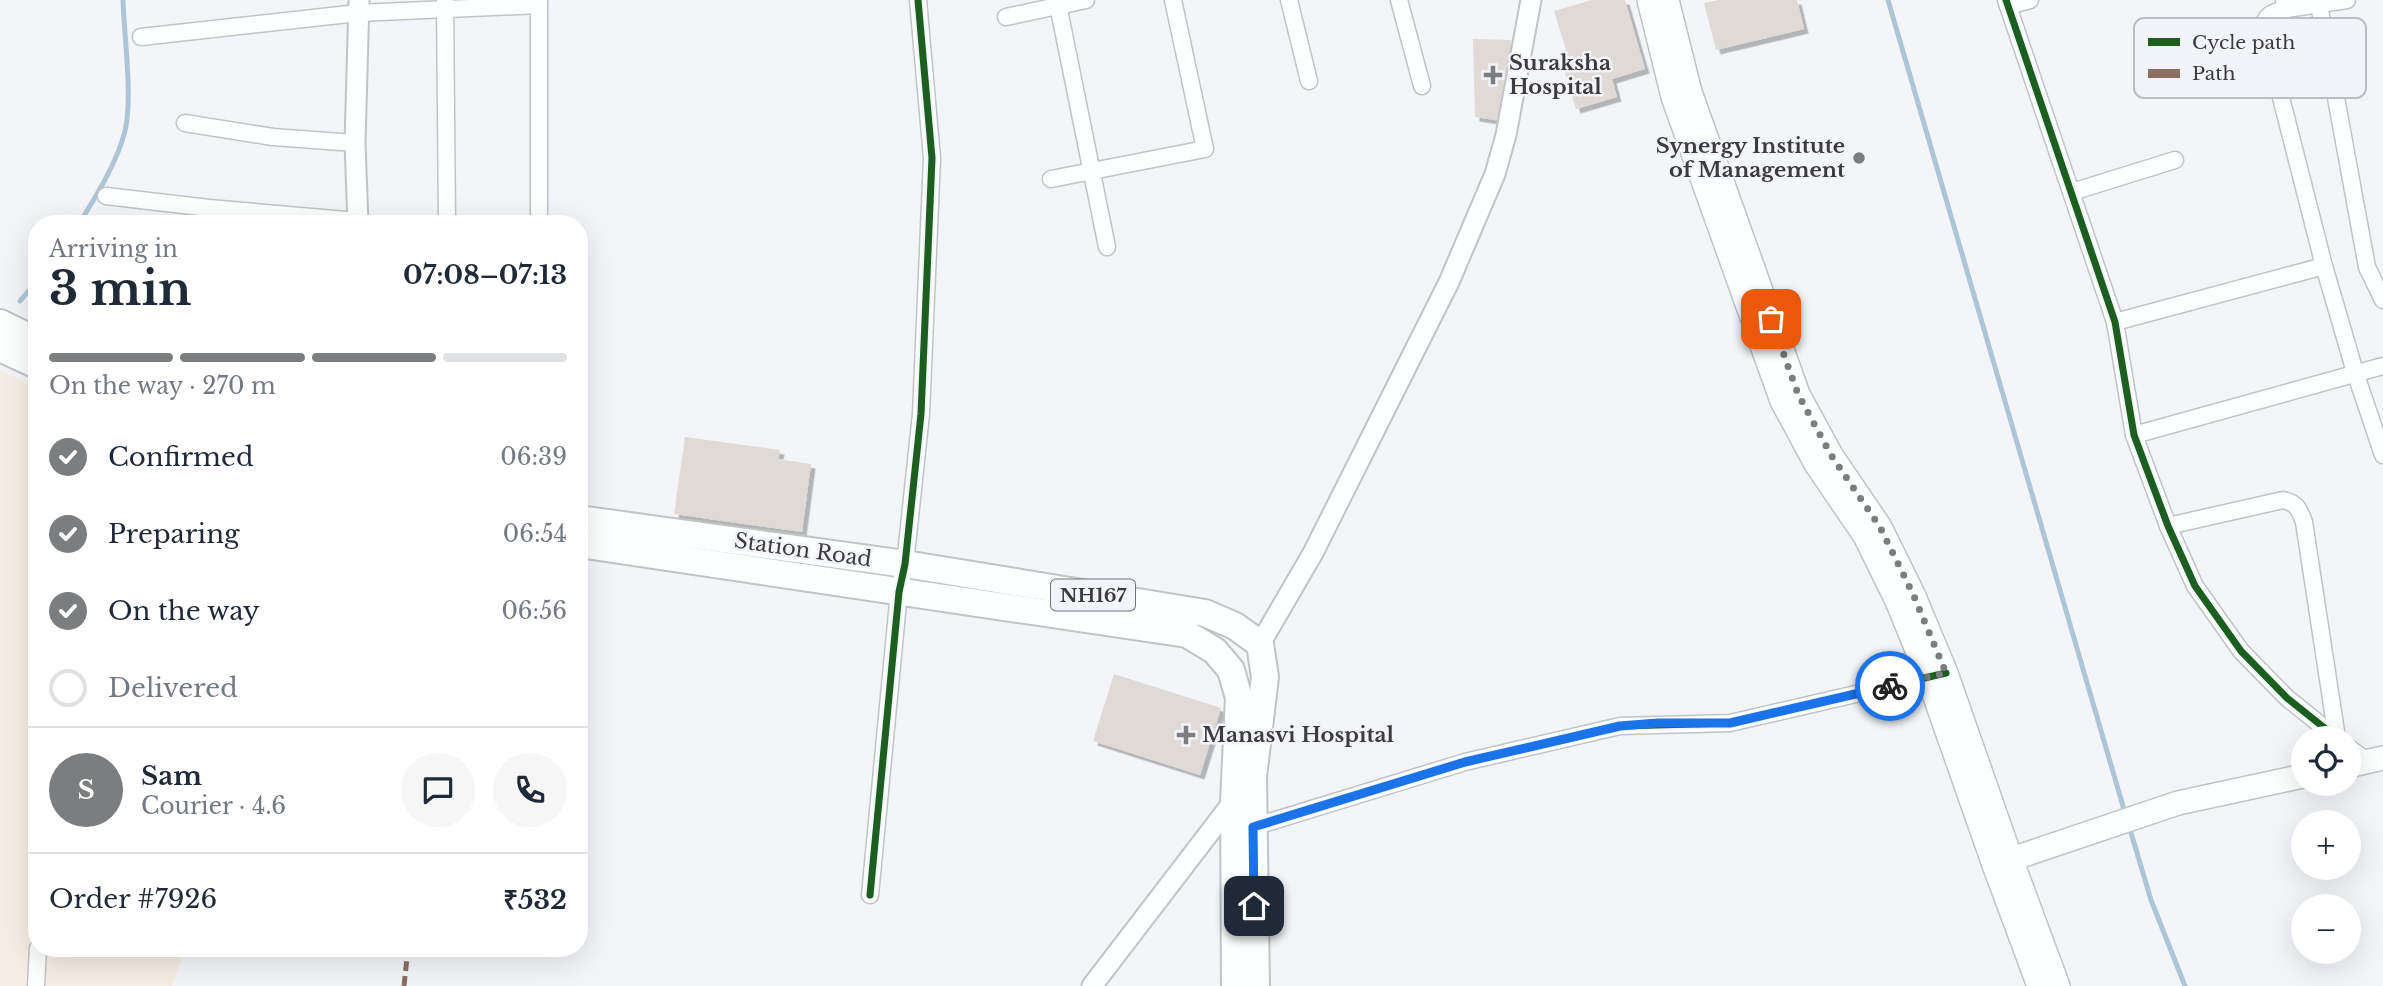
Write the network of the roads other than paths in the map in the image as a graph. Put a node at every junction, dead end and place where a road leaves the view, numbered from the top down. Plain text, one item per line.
1 (918, 0) edge
2 (1086, 0) edge
3 (1173, 0) edge
4 (1289, 0) edge
5 (1399, 0) edge
6 (1531, 0) edge
7 (1649, 0) edge
8 (1667, 0) edge
9 (2030, 0) edge
10 (2347, 0) edge
11 (539, 2) edge
12 (1057, 3) edge
13 (2007, 3) edge
14 (445, 4) edge
15 (2285, 4) edge
16 (2319, 5) junction
17 (358, 7) edge
18 (1006, 17) dead end
19 (2266, 18) edge
20 (2321, 18) edge
21 (141, 37) dead end
22 (1309, 81) dead end
23 (1422, 86) dead end
24 (2281, 98) edge
25 (2336, 98) edge
26 (185, 123) dead end
27 (355, 144) junction
28 (2175, 160) dead end
29 (1092, 172) junction
30 (1051, 179) dead end
31 (2072, 192) junction
32 (106, 195) dead end
33 (279, 215) edge
34 (358, 215) edge
35 (447, 215) edge
36 (539, 215) edge
37 (1107, 247) dead end
38 (2324, 266) junction
39 (2383, 300) edge
40 (2115, 322) junction
41 (2, 337) edge
42 (28, 340) edge
43 (28, 358) edge
44 (2383, 366) edge
45 (2355, 372) junction
46 (2134, 435) junction
47 (2383, 455) edge
48 (1824, 459) junction
49 (588, 520) edge
50 (2168, 526) junction
51 (588, 545) edge
52 (905, 564) junction
53 (899, 592) junction
54 (1260, 644) junction
55 (1937, 675) junction
56 (2322, 726) edge
57 (2335, 726) edge
58 (1253, 776) junction
59 (2291, 779) edge
60 (1234, 801) junction
61 (1253, 827) junction
62 (2002, 862) junction
63 (870, 895) dead end
64 (38, 957) edge
65 (36, 986) edge
66 (1092, 986) edge
67 (1235, 986) edge
68 (1256, 986) edge
69 (2039, 986) edge
70 (2058, 986) edge

1 - 52 street
2 - 12 street
3 - 29 street
4 - 22 street
5 - 23 street
6 - 54 street
7 - 48 main road
8 - 48 main road
9 - 13 street
10 - 16 street
11 - 14 street
11 - 36 street
12 - 18 street
12 - 29 street
13 - 31 street
14 - 17 street
14 - 35 street
15 - 16 street
15 - 19 street
16 - 20 street
17 - 21 street
17 - 27 street
24 - 38 street
25 - 39 street
26 - 27 street
27 - 34 street
28 - 31 street
29 - 30 street
29 - 37 street
31 - 40 street
32 - 33 street
38 - 40 street
38 - 45 street
40 - 46 street
41 - 42 highway
41 - 43 highway
44 - 45 street
45 - 46 street
45 - 47 street
46 - 50 street
48 - 55 main road
49 - 52 highway, Station Road / NH167
50 - 56 street
50 - 57 street
51 - 53 highway, Station Road / NH167
52 - 53 street
52 - 54 highway, Station Road / NH167
53 - 60 highway, Station Road / NH167
53 - 63 street
54 - 58 highway
55 - 61 street
55 - 62 main road
58 - 60 street
58 - 61 highway
59 - 62 main road
60 - 66 street
60 - 67 highway, Station Road / NH167
61 - 68 highway
62 - 69 main road
62 - 70 main road
64 - 65 street

